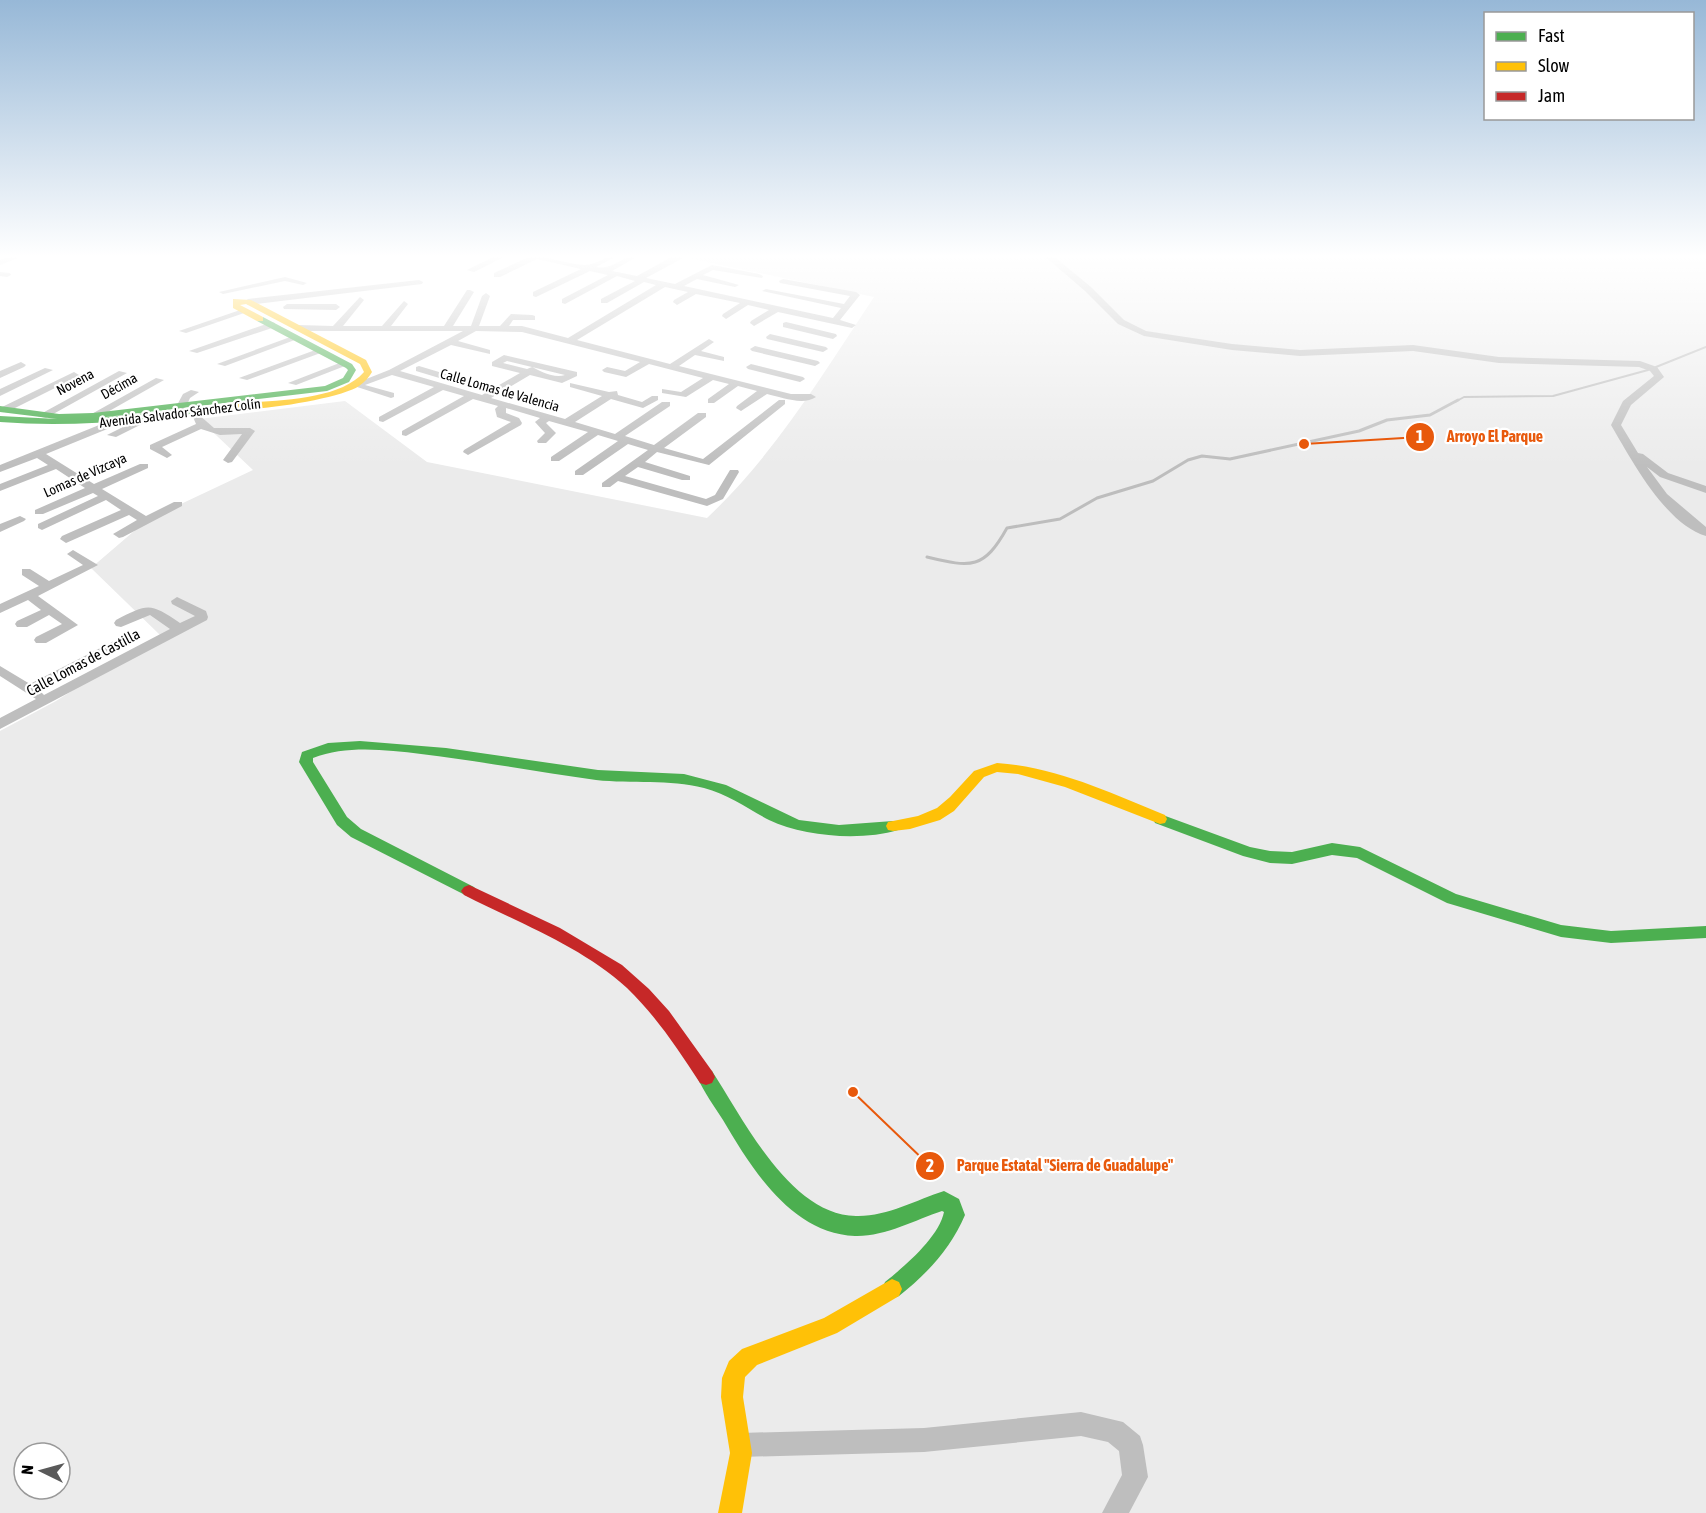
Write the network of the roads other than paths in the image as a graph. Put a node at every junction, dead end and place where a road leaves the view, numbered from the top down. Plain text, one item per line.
1 (193, 325) edge
2 (272, 325) joint
3 (279, 325) edge
4 (301, 325) edge
5 (339, 325) edge
6 (388, 325) edge
7 (449, 325) edge
8 (474, 325) edge
9 (505, 325) edge
10 (597, 325) edge
11 (786, 325) joint
12 (1126, 325) edge
13 (447, 328) junction
14 (476, 328) junction
15 (503, 328) junction
16 (335, 329) junction
17 (384, 329) junction
18 (183, 331) dead end
19 (293, 333) junction
20 (833, 336) dead end
21 (569, 341) junction
22 (451, 342) junction
23 (709, 342) dead end
24 (823, 349) dead end
25 (755, 350) dead end
26 (194, 351) dead end
27 (321, 351) junction
28 (487, 352) dead end
29 (694, 352) junction
30 (770, 353) junction
31 (722, 359) dead end
32 (647, 361) junction
33 (815, 363) dead end
34 (222, 364) dead end
35 (345, 364) junction
36 (21, 365) dead end
37 (540, 366) junction
38 (670, 367) junction
39 (751, 367) junction
40 (419, 369) dead end
41 (607, 369) dead end
42 (48, 370) dead end
43 (392, 372) junction
44 (528, 372) junction
45 (122, 373) dead end
46 (0, 375) edge
47 (74, 375) dead end
48 (711, 377) junction
49 (244, 378) dead end
50 (800, 379) dead end
51 (159, 380) dead end
52 (424, 382) junction
53 (293, 383) dead end
54 (732, 383) junction
55 (353, 384) junction
56 (441, 387) junction
57 (620, 388) junction
58 (764, 391) junction
59 (194, 392) dead end
60 (665, 392) dead end
61 (0, 393) edge
62 (391, 395) dead end
63 (609, 395) junction
64 (471, 396) junction
65 (811, 397) dead end
66 (482, 399) junction
67 (711, 400) dead end
68 (782, 402) dead end
69 (229, 404) junction
70 (666, 404) dead end
71 (504, 405) junction
72 (181, 407) junction
73 (741, 408) dead end
74 (202, 411) junction
75 (1, 413) edge
76 (702, 415) dead end
77 (42, 416) junction
78 (93, 416) junction
79 (122, 417) junction
80 (151, 417) junction
81 (547, 418) junction
82 (383, 419) dead end
83 (566, 423) junction
84 (202, 425) junction
85 (596, 432) junction
86 (406, 433) dead end
87 (112, 435) dead end
88 (100, 436) dead end
89 (620, 439) junction
90 (542, 441) dead end
91 (1630, 448) junction
92 (655, 450) junction
93 (468, 452) dead end
94 (167, 455) dead end
95 (41, 456) junction
96 (555, 459) dead end
97 (228, 460) dead end
98 (637, 463) junction
99 (57, 465) junction
100 (144, 466) dead end
101 (0, 469) edge
102 (734, 472) dead end
103 (579, 473) dead end
104 (616, 477) junction
105 (686, 478) dead end
106 (606, 485) dead end
107 (1, 488) edge
108 (93, 488) junction
109 (1706, 490) edge
110 (106, 496) junction
111 (178, 504) dead end
112 (130, 510) junction
113 (39, 512) dead end
114 (20, 519) dead end
115 (146, 520) junction
116 (42, 526) dead end
117 (0, 528) edge
118 (1706, 532) edge
119 (119, 534) dead end
120 (66, 539) dead end
121 (73, 554) dead end
122 (26, 572) dead end
123 (48, 586) junction
124 (29, 595) junction
125 (177, 601) dead end
126 (2, 605) edge
127 (50, 610) junction
128 (121, 623) dead end
129 (22, 624) dead end
130 (182, 630) junction
131 (41, 640) dead end
132 (119, 644) dead end
133 (0, 670) edge
134 (30, 690) junction
135 (46, 701) junction
136 (0, 724) edge
137 (1706, 932) edge
138 (741, 1445) junction
139 (730, 1513) edge
140 (1115, 1513) edge

1 - 18 street
2 - 19 street
2 - 26 street
3 - 19 street
4 - 19 street
5 - 16 street
6 - 17 street
7 - 13 street
8 - 14 street
9 - 15 street
10 - 21 street
11 - 20 street
11 - 24 street
12 - 91 street
13 - 14 street
13 - 17 street
14 - 15 street
14 - 22 street
15 - 21 street
16 - 17 street
16 - 19 street
19 - 27 street
19 - 34 street
19 - 55 street
21 - 32 street
22 - 28 street
22 - 43 street
23 - 29 street
25 - 30 street
27 - 35 street
27 - 49 street
29 - 31 street
29 - 38 street
30 - 33 street
30 - 39 street
32 - 38 street
32 - 41 street
35 - 53 street
35 - 55 street
36 - 46 street
37 - 44 street
37 - 44 street
37 - 44 street
38 - 48 street
39 - 50 street
39 - 54 street
40 - 52 street
42 - 61 street
43 - 52 street, Calle Lomas de Valencia
43 - 55 street
44 - 66 street
45 - 77 street, Novena
47 - 75 street
48 - 54 street
48 - 60 street
51 - 78 street, Décima
52 - 56 street, Calle Lomas de Valencia
54 - 58 street
54 - 67 street
55 - 62 street
55 - 69 street, Avenida Salvador Sánchez Colín
56 - 64 street, Calle Lomas de Valencia
56 - 82 street
57 - 63 street
57 - 63 street
57 - 63 street
58 - 65 street
58 - 73 street
59 - 72 street
63 - 83 street
64 - 66 street, Calle Lomas de Valencia
64 - 86 street
66 - 71 street, Calle Lomas de Valencia
68 - 92 street, Calle Lomas de Valencia
69 - 72 street, Avenida Salvador Sánchez Colín
69 - 74 street, Avenida Salvador Sánchez Colín
70 - 89 street
71 - 81 street, Calle Lomas de Valencia
71 - 93 street
72 - 79 street, Avenida Salvador Sánchez Colín
74 - 80 street, Avenida Salvador Sánchez Colín
74 - 84 street
75 - 77 street, Avenida Salvador Sánchez Colín
75 - 79 street, Avenida Salvador Sánchez Colín
76 - 92 street
77 - 78 street, Avenida Salvador Sánchez Colín
78 - 79 street, Avenida Salvador Sánchez Colín
79 - 80 street, Avenida Salvador Sánchez Colín
79 - 95 street
80 - 87 street
81 - 83 street, Calle Lomas de Valencia
81 - 90 street
83 - 85 street, Calle Lomas de Valencia
84 - 94 street
84 - 97 street
85 - 89 street, Calle Lomas de Valencia
85 - 96 street
88 - 95 street, Lomas de Vizcaya
89 - 92 street, Calle Lomas de Valencia
89 - 103 street
91 - 109 street
91 - 118 street
92 - 98 street
95 - 99 street
95 - 101 street
98 - 104 street
98 - 105 street
99 - 107 street, Lomas de Vizcaya
99 - 108 street
100 - 108 street, Lomas de Vizcaya
102 - 104 street
104 - 106 street
108 - 110 street
108 - 113 street, Lomas de Vizcaya
110 - 112 street
110 - 116 street, Lomas de Vizcaya
111 - 115 street
112 - 115 street
112 - 120 street
114 - 117 street
115 - 119 street
121 - 123 street
122 - 123 street
123 - 124 street
124 - 126 street
124 - 127 street
125 - 130 street, Calle Lomas de Castilla
127 - 129 street
127 - 131 street
128 - 130 street
130 - 135 street, Calle Lomas de Castilla
132 - 134 street
133 - 134 street
134 - 135 street
135 - 136 street, Calle Lomas de Castilla
137 - 138 street
138 - 139 street
138 - 140 street

